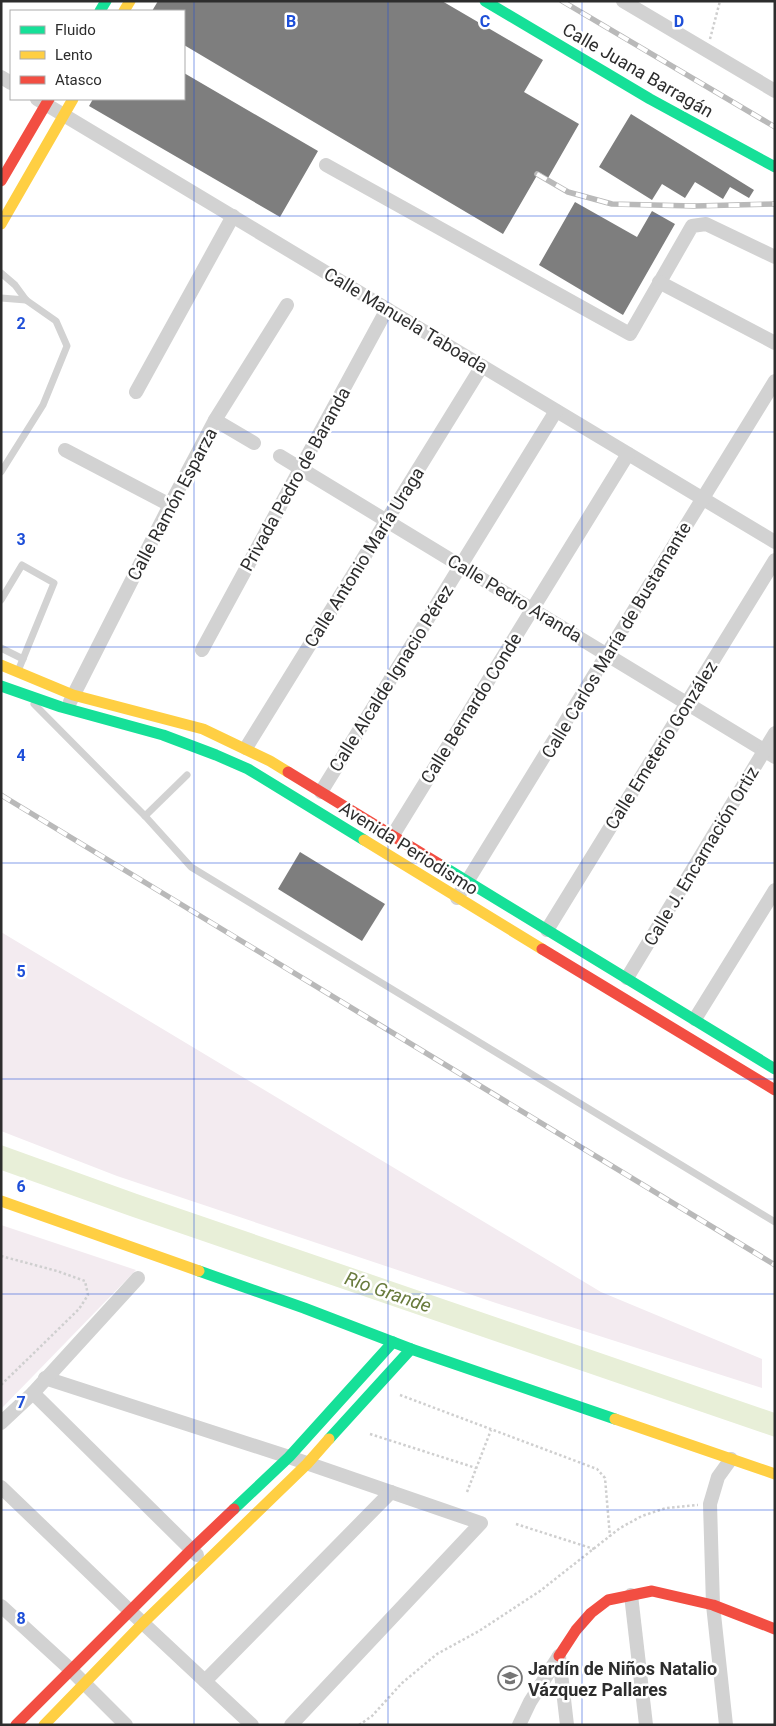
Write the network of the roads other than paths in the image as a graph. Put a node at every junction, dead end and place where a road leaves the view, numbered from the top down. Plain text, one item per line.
1 (484, 1) edge
2 (623, 1) edge
3 (775, 91) edge
4 (44, 100) edge
5 (72, 100) edge
6 (64, 115) junction
7 (326, 165) dead end
8 (775, 167) edge
9 (1, 182) edge
10 (233, 216) junction
11 (1, 224) edge
12 (775, 257) edge
13 (1, 273) edge
14 (659, 282) junction
15 (1, 298) edge
16 (26, 300) junction
17 (287, 304) dead end
18 (387, 309) junction
19 (775, 343) edge
20 (482, 366) junction
21 (775, 381) edge
22 (136, 392) dead end
23 (556, 410) junction
24 (215, 420) junction
25 (254, 443) dead end
26 (65, 450) dead end
27 (628, 454) junction
28 (280, 456) dead end
29 (301, 468) junction
30 (1, 472) edge
31 (702, 498) junction
32 (170, 505) junction
33 (387, 521) junction
34 (775, 542) edge
35 (775, 560) edge
36 (460, 565) junction
37 (1, 600) edge
38 (532, 609) junction
39 (1, 648) edge
40 (202, 650) dead end
41 (607, 654) junction
42 (23, 658) junction
43 (1, 665) edge
44 (17, 672) junction
45 (6, 688) edge
46 (25, 695) junction
47 (73, 695) junction
48 (686, 703) junction
49 (66, 709) junction
50 (775, 733) edge
51 (246, 748) junction
52 (769, 754) edge
53 (187, 775) dead end
54 (320, 792) junction
55 (145, 816) junction
56 (393, 835) junction
57 (468, 881) junction
58 (775, 890) edge
59 (457, 898) junction
60 (547, 930) junction
61 (627, 978) junction
62 (695, 1019) junction
63 (775, 1069) edge
64 (775, 1090) edge
65 (1, 1201) edge
66 (775, 1222) edge
67 (138, 1278) dead end
68 (393, 1342) junction
69 (411, 1349) junction
70 (381, 1356) junction
71 (399, 1363) junction
72 (46, 1378) junction
73 (33, 1393) junction
74 (1, 1423) edge
75 (289, 1457) junction
76 (731, 1459) junction
77 (307, 1464) junction
78 (775, 1474) edge
79 (1, 1487) edge
80 (391, 1492) junction
81 (191, 1550) junction
82 (205, 1562) junction
83 (631, 1596) junction
84 (713, 1605) junction
85 (1, 1606) edge
86 (130, 1611) junction
87 (143, 1623) junction
88 (775, 1629) edge
89 (559, 1656) junction
90 (71, 1670) junction
91 (205, 1681) junction
92 (84, 1684) junction
93 (16, 1725) edge
94 (44, 1725) edge
95 (126, 1725) edge
96 (252, 1725) edge
97 (291, 1725) edge
98 (519, 1725) edge
99 (567, 1725) edge
100 (646, 1725) edge
101 (726, 1725) edge

1 - 8 street, Calle Juana Barragán
2 - 3 street
4 - 6 street, Calle Manuela Taboada
4 - 9 street
5 - 6 street
6 - 10 street, Calle Manuela Taboada
6 - 11 street
7 - 14 street
10 - 18 street, Calle Manuela Taboada
10 - 22 street
12 - 14 street
13 - 16 lane
14 - 19 street
15 - 16 lane
16 - 30 lane
17 - 24 street, Calle Ramón Esparza
18 - 20 street, Calle Manuela Taboada
18 - 29 street, Privada Pedro de Baranda
20 - 23 street, Calle Manuela Taboada
20 - 33 street, Calle Antonio María Uraga
21 - 31 street, Calle Carlos María de Bustamante
23 - 27 street, Calle Manuela Taboada
23 - 36 street, Calle Alcalde Ignacio Pérez
24 - 25 street
24 - 32 street, Calle Ramón Esparza
26 - 32 street
27 - 31 street, Calle Manuela Taboada
27 - 38 street, Calle Bernardo Conde
28 - 29 street, Calle Pedro Aranda
29 - 33 street, Calle Pedro Aranda
29 - 40 street, Privada Pedro de Baranda
31 - 34 street, Calle Manuela Taboada
31 - 41 street, Calle Carlos María de Bustamante
32 - 47 street, Calle Ramón Esparza
33 - 36 street, Calle Pedro Aranda
33 - 51 street, Calle Antonio María Uraga
35 - 48 street, Calle Emeterio González
36 - 38 street, Calle Pedro Aranda
36 - 54 street, Calle Alcalde Ignacio Pérez
37 - 42 lane
38 - 41 street, Calle Pedro Aranda
38 - 56 street, Calle Bernardo Conde
39 - 42 lane
41 - 48 street, Calle Pedro Aranda
41 - 57 street, Calle Carlos María de Bustamante
42 - 44 lane
43 - 44 street, Avenida Periodismo
44 - 45 lane
44 - 47 street, Avenida Periodismo
45 - 46 street, Avenida Periodismo
46 - 49 street, Avenida Periodismo
46 - 55 lane
47 - 49 street, Calle Ramón Esparza
47 - 51 street, Avenida Periodismo
48 - 52 street, Calle Pedro Aranda
48 - 60 street, Calle Emeterio González
49 - 59 street, Avenida Periodismo
50 - 52 street, Calle J. Encarnación Ortiz
51 - 54 street, Avenida Periodismo
52 - 61 street, Calle J. Encarnación Ortiz
53 - 55 lane
54 - 56 street, Avenida Periodismo
55 - 66 lane
56 - 57 street, Avenida Periodismo
57 - 59 street, Calle Carlos María de Bustamante
57 - 60 street, Avenida Periodismo
58 - 62 street
59 - 64 street, Avenida Periodismo
60 - 61 street, Avenida Periodismo
61 - 62 street, Avenida Periodismo
62 - 63 street, Avenida Periodismo
65 - 68 street
67 - 72 street
68 - 69 street
68 - 70 street
69 - 71 street
69 - 76 street
70 - 71 street
70 - 75 street
71 - 77 street
72 - 73 street
72 - 75 street
73 - 74 street
73 - 81 street
75 - 77 street
75 - 81 street
76 - 78 street
76 - 84 street
77 - 80 street
77 - 82 street
79 - 86 street
80 - 91 street
80 - 97 street
81 - 82 street
81 - 86 street
82 - 87 street
83 - 84 street
83 - 89 street
83 - 100 street
84 - 88 street
84 - 101 street
85 - 90 street
86 - 87 street
86 - 90 street
87 - 91 street
87 - 92 street
89 - 98 street
89 - 99 street
90 - 92 street
90 - 93 street
91 - 96 street
92 - 94 street
92 - 95 street

